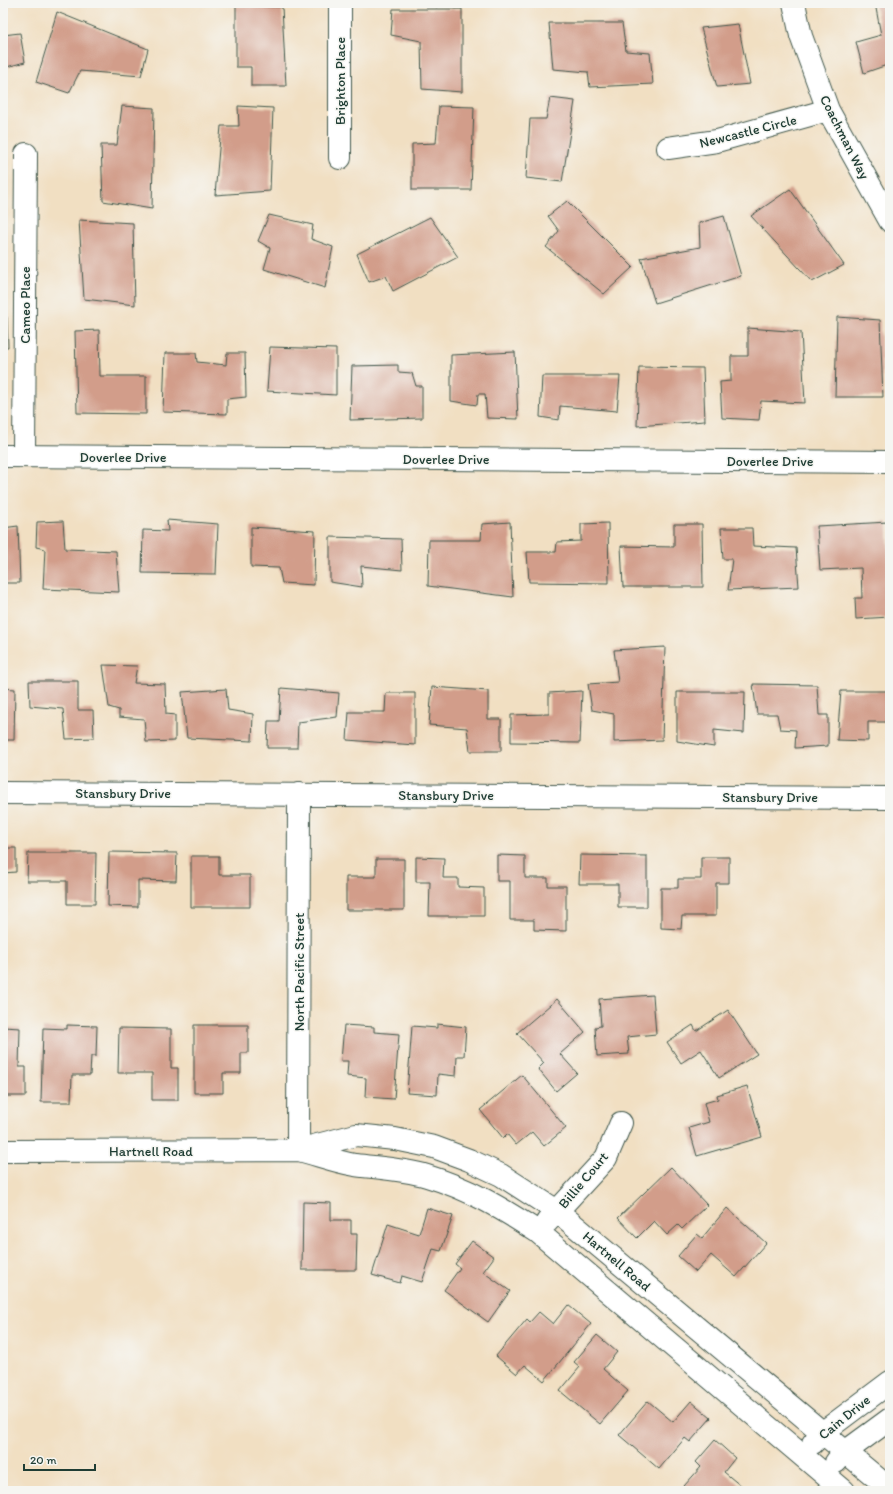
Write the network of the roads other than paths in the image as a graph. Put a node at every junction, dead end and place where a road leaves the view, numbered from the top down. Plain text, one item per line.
1 (340, 3) edge
2 (794, 3) edge
3 (828, 110) junction
4 (668, 148) dead end
5 (26, 154) dead end
6 (340, 158) dead end
7 (890, 221) edge
8 (13, 456) edge
9 (890, 462) edge
10 (3, 793) edge
11 (299, 794) junction
12 (890, 798) edge
13 (621, 1123) dead end
14 (298, 1150) junction
15 (3, 1151) edge
16 (557, 1211) junction
17 (538, 1232) junction
18 (890, 1382) edge
19 (890, 1419) edge
20 (822, 1433) junction
21 (845, 1452) junction
22 (801, 1456) junction
23 (824, 1474) junction
24 (890, 1489) edge
25 (844, 1491) edge

1 - 6 street, Brighton Place
2 - 3 street, Coachman Way
3 - 4 street, Newcastle Circle
3 - 7 street, Coachman Way
5 - 8 street, Cameo Place
8 - 9 street, Doverlee Drive
10 - 11 street, Stansbury Drive
11 - 12 street, Stansbury Drive
11 - 14 street, North Pacific Street
13 - 16 street, Billie Court
14 - 15 street, Hartnell Road
14 - 16 street, Hartnell Road
14 - 17 street, Hartnell Road
16 - 17 street, Billie Court
16 - 20 street, Hartnell Road
17 - 22 street, Hartnell Road
18 - 20 street, Cain Drive
19 - 21 street, Cain Drive
20 - 21 street, Hartnell Road
20 - 22 street, Cain Drive
21 - 23 street, Cain Drive
21 - 24 street, Hartnell Road
22 - 23 street, Hartnell Road
23 - 25 street, Hartnell Road

